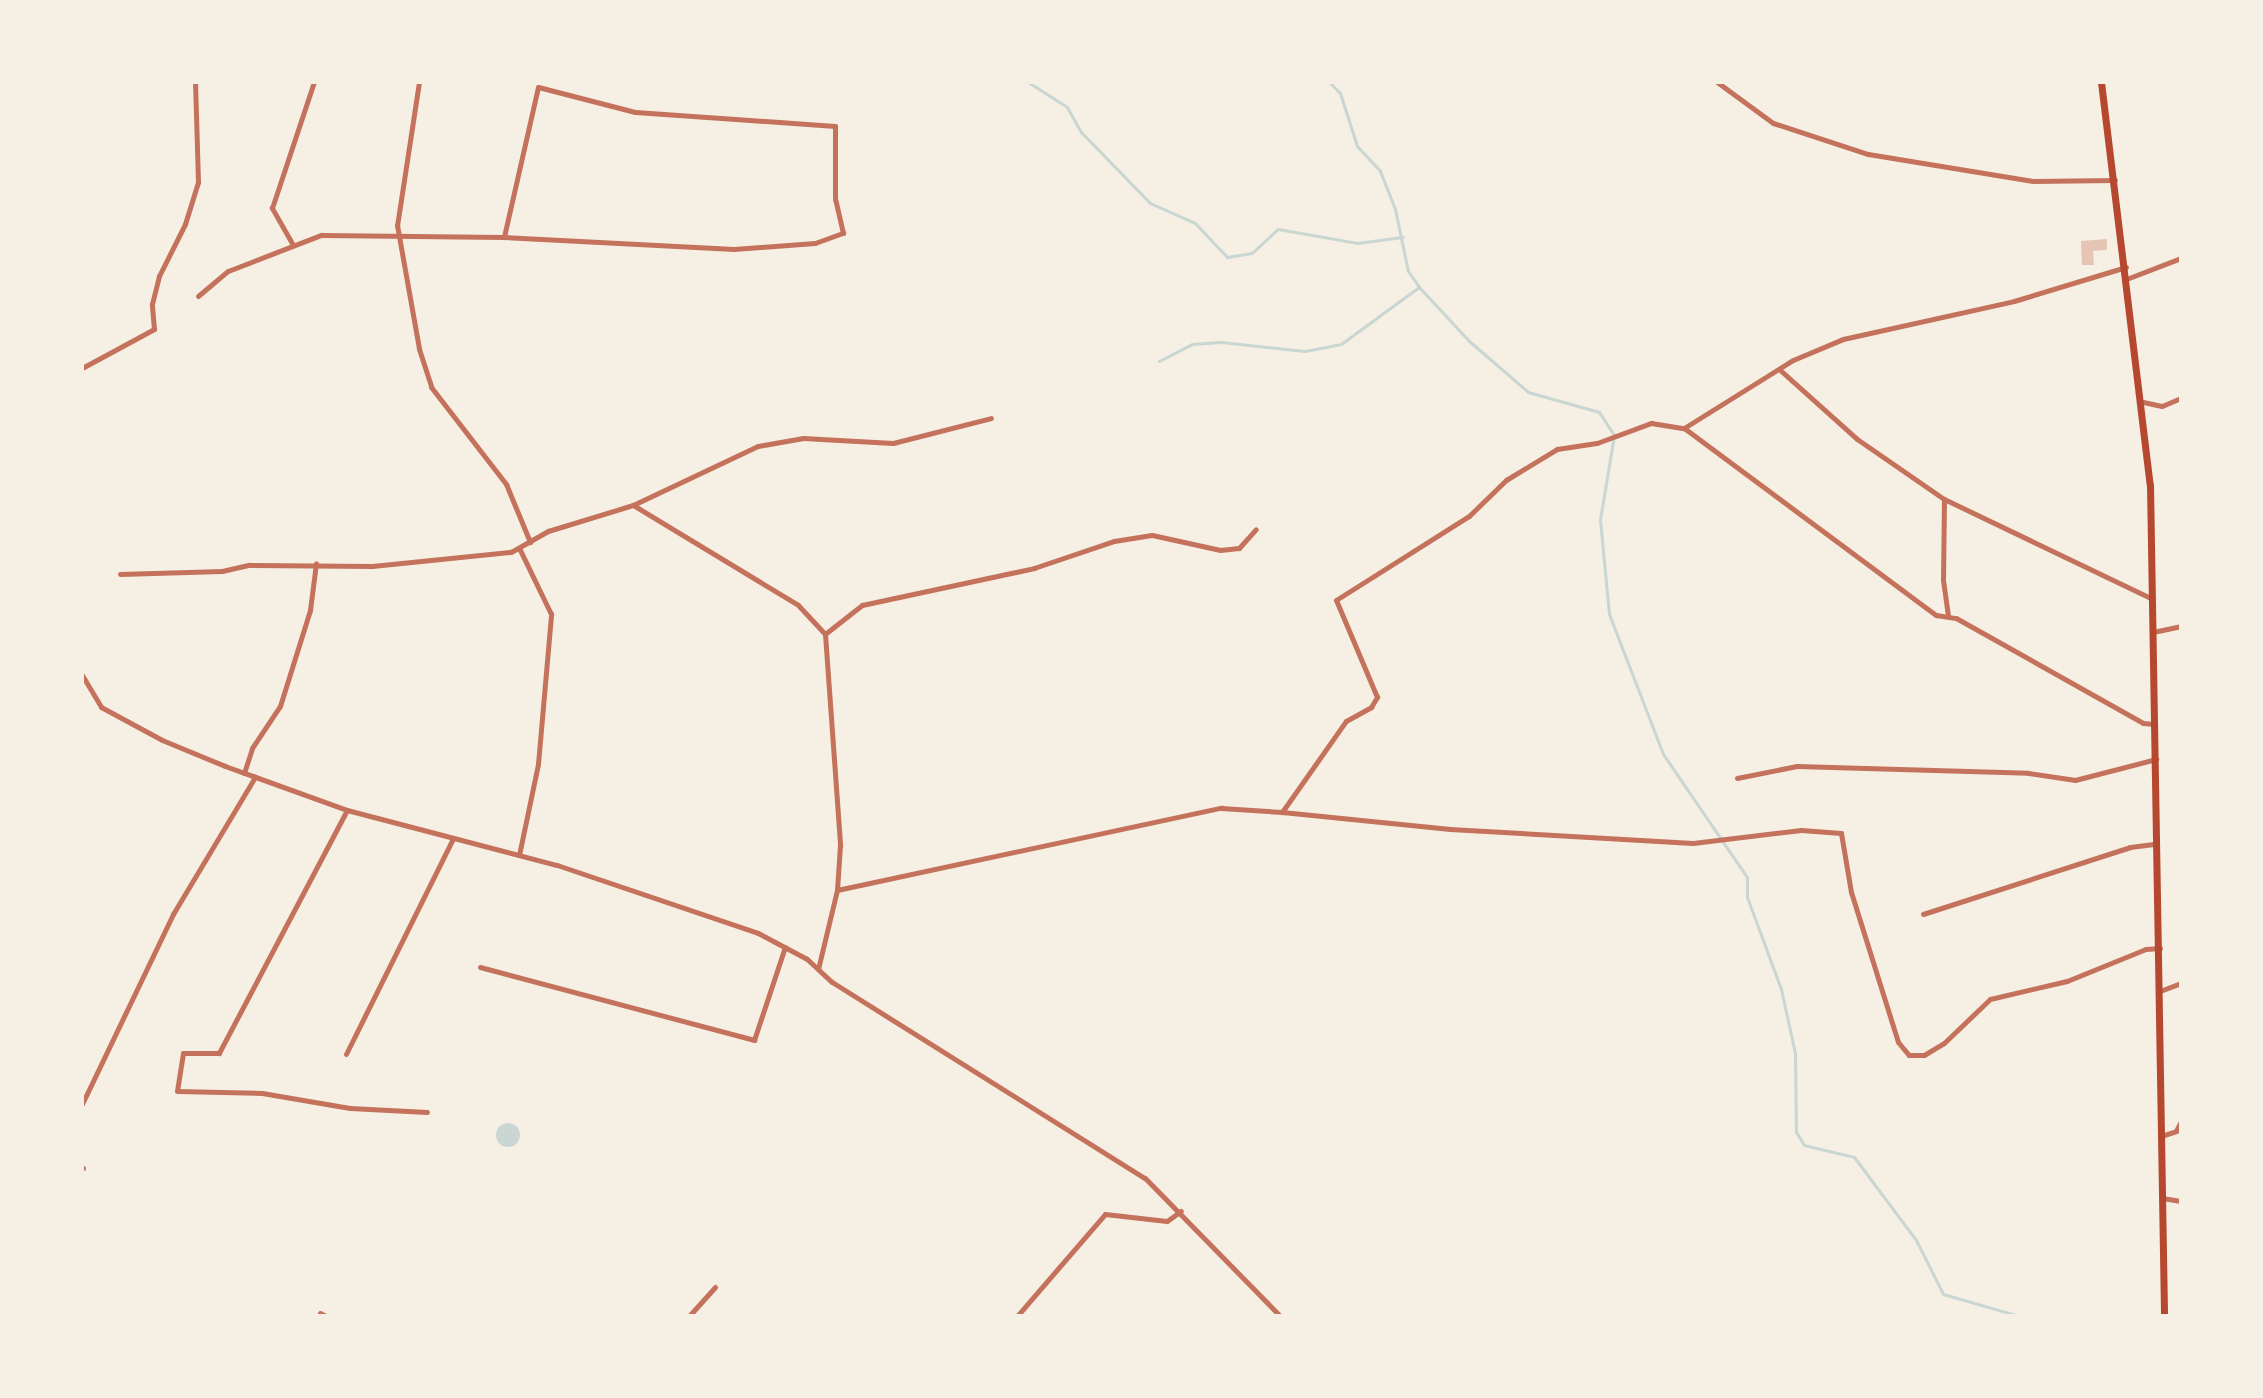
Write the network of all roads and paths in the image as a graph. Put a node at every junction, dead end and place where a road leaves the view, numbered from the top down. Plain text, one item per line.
1 (195, 82) edge
2 (314, 82) edge
3 (419, 82) edge
4 (530, 82) edge
5 (1717, 82) edge
6 (2101, 82) edge
7 (538, 87) junction
8 (2116, 180) junction
9 (398, 237) junction
10 (504, 237) junction
11 (293, 245) junction
12 (2181, 258) edge
13 (2127, 267) junction
14 (2129, 278) junction
15 (198, 296) dead end
16 (82, 368) edge
17 (1779, 369) junction
18 (2181, 398) edge
19 (2143, 402) junction
20 (991, 418) dead end
21 (1684, 428) junction
22 (1944, 499) junction
23 (633, 505) junction
24 (1256, 529) dead end
25 (530, 542) junction
26 (520, 550) junction
27 (316, 563) junction
28 (120, 574) dead end
29 (2151, 598) junction
30 (1948, 615) junction
31 (2181, 626) edge
32 (2152, 633) junction
33 (825, 634) junction
34 (82, 675) edge
35 (2156, 724) junction
36 (2157, 758) junction
37 (244, 773) junction
38 (255, 777) junction
39 (1737, 778) dead end
40 (347, 810) junction
41 (1282, 812) junction
42 (453, 838) junction
43 (2156, 844) junction
44 (519, 855) junction
45 (837, 890) junction
46 (1923, 914) dead end
47 (785, 947) junction
48 (2161, 948) junction
49 (480, 967) dead end
50 (818, 970) junction
51 (2181, 983) edge
52 (2160, 991) junction
53 (346, 1054) dead end
54 (82, 1104) edge
55 (427, 1112) dead end
56 (2181, 1121) edge
57 (2158, 1136) junction
58 (2162, 1198) junction
59 (2181, 1201) edge
60 (1181, 1211) junction
61 (715, 1287) dead end
62 (689, 1316) edge
63 (1017, 1316) edge
64 (1280, 1316) edge
65 (2164, 1316) edge

1 - 16 street
2 - 11 street
3 - 9 street
4 - 7 street
5 - 8 street
6 - 8 main road
7 - 10 street
7 - 10 street
8 - 13 main road
9 - 10 street
9 - 11 street
9 - 25 street
11 - 15 street
12 - 14 street
13 - 14 main road
13 - 17 street
14 - 19 main road
17 - 21 street
17 - 22 street
18 - 19 street
19 - 29 main road
20 - 23 street
21 - 30 street
21 - 41 street
22 - 29 street
22 - 30 street
23 - 25 street
23 - 33 street
24 - 33 street
25 - 26 street
26 - 27 street
26 - 44 street
27 - 28 street
27 - 37 street
29 - 32 main road
30 - 35 street
31 - 32 street
32 - 35 main road
33 - 45 street
34 - 37 street
35 - 36 main road
36 - 39 street
36 - 43 main road
37 - 38 street
38 - 40 street
38 - 54 street
40 - 42 street
40 - 55 street
41 - 45 street
41 - 48 street
42 - 44 street
42 - 53 street
43 - 46 street
43 - 48 main road
44 - 47 street
45 - 50 street
47 - 49 street
47 - 50 street
48 - 52 main road
50 - 60 street
51 - 52 street
52 - 57 main road
56 - 57 street
57 - 58 main road
58 - 59 street
58 - 65 main road
60 - 63 street
60 - 64 street
61 - 62 street

